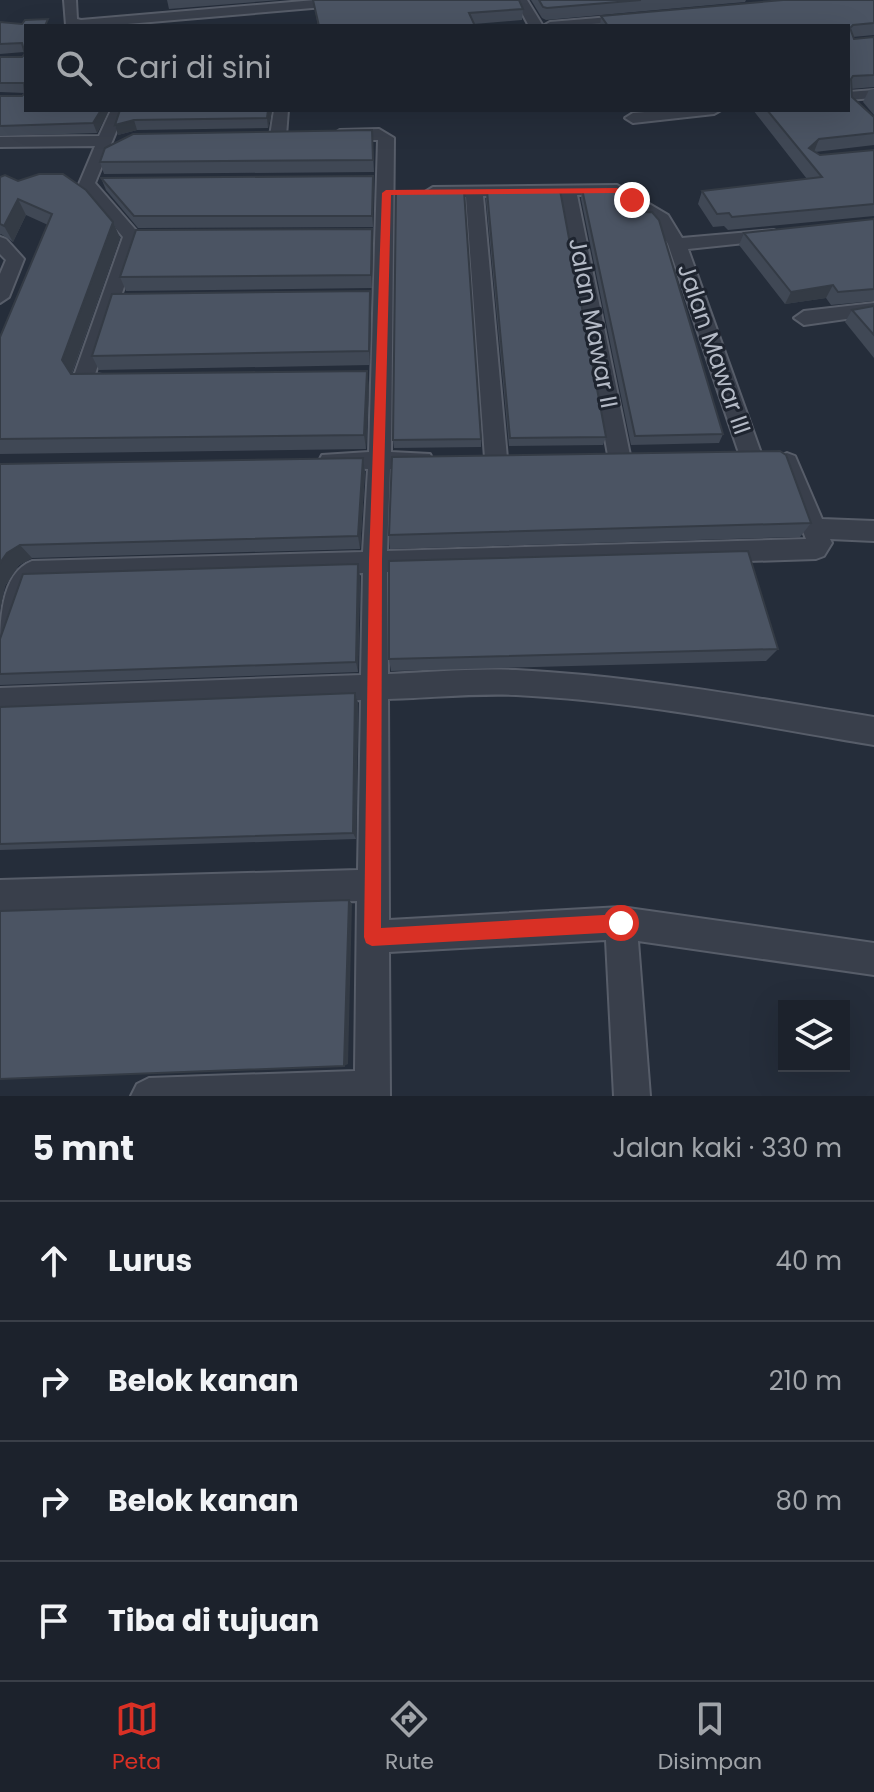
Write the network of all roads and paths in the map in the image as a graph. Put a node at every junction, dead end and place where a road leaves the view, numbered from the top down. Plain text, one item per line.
1 (70, 0) edge
2 (167, 0) edge
3 (359, 0) edge
4 (521, 0) edge
5 (300, 7) edge
6 (656, 17) edge
7 (170, 21) edge
8 (535, 24) edge
9 (574, 24) edge
10 (874, 94) edge
11 (851, 101) edge
12 (117, 112) edge
13 (281, 112) edge
14 (694, 112) edge
15 (633, 118) dead end
16 (321, 135) edge
17 (277, 136) edge
18 (106, 141) junction
19 (0, 142) edge
20 (392, 188) junction
21 (474, 191) junction
22 (568, 191) junction
23 (798, 232) edge
24 (0, 243) edge
25 (677, 244) junction
26 (0, 297) edge
27 (874, 309) edge
28 (804, 318) dead end
29 (128, 382) edge
30 (721, 453) edge
31 (750, 453) junction
32 (648, 455) edge
33 (467, 458) edge
34 (438, 459) edge
35 (379, 461) junction
36 (300, 462) edge
37 (814, 528) junction
38 (874, 531) edge
39 (375, 560) junction
40 (0, 645) edge
41 (375, 687) junction
42 (0, 701) edge
43 (874, 731) edge
44 (373, 885) junction
45 (0, 896) edge
46 (621, 923) junction
47 (372, 937) junction
48 (874, 959) edge
49 (372, 1092) edge
50 (149, 1096) edge
51 (632, 1096) edge

1 - 7 street
2 - 7 street
3 - 5 street
4 - 8 street
5 - 7 street
6 - 9 street
10 - 11 street
12 - 18 street
13 - 17 street
14 - 15 street
16 - 20 street
18 - 19 street
18 - 29 street
20 - 21 street, Jalan Mawar III
20 - 35 street
21 - 22 street, Jalan Mawar III
21 - 33 street
22 - 25 street, Jalan Mawar III
22 - 32 street, Jalan Mawar II
23 - 25 street
24 - 26 street
25 - 31 street, Jalan Mawar III
27 - 28 street
30 - 31 street
31 - 37 street
34 - 35 street
35 - 36 street
35 - 39 street
37 - 38 street
37 - 39 street
39 - 40 street
39 - 41 street
41 - 42 street
41 - 43 street
41 - 44 street
44 - 45 street
44 - 47 street
46 - 47 street
46 - 48 street
46 - 51 street
47 - 49 street
49 - 50 street

